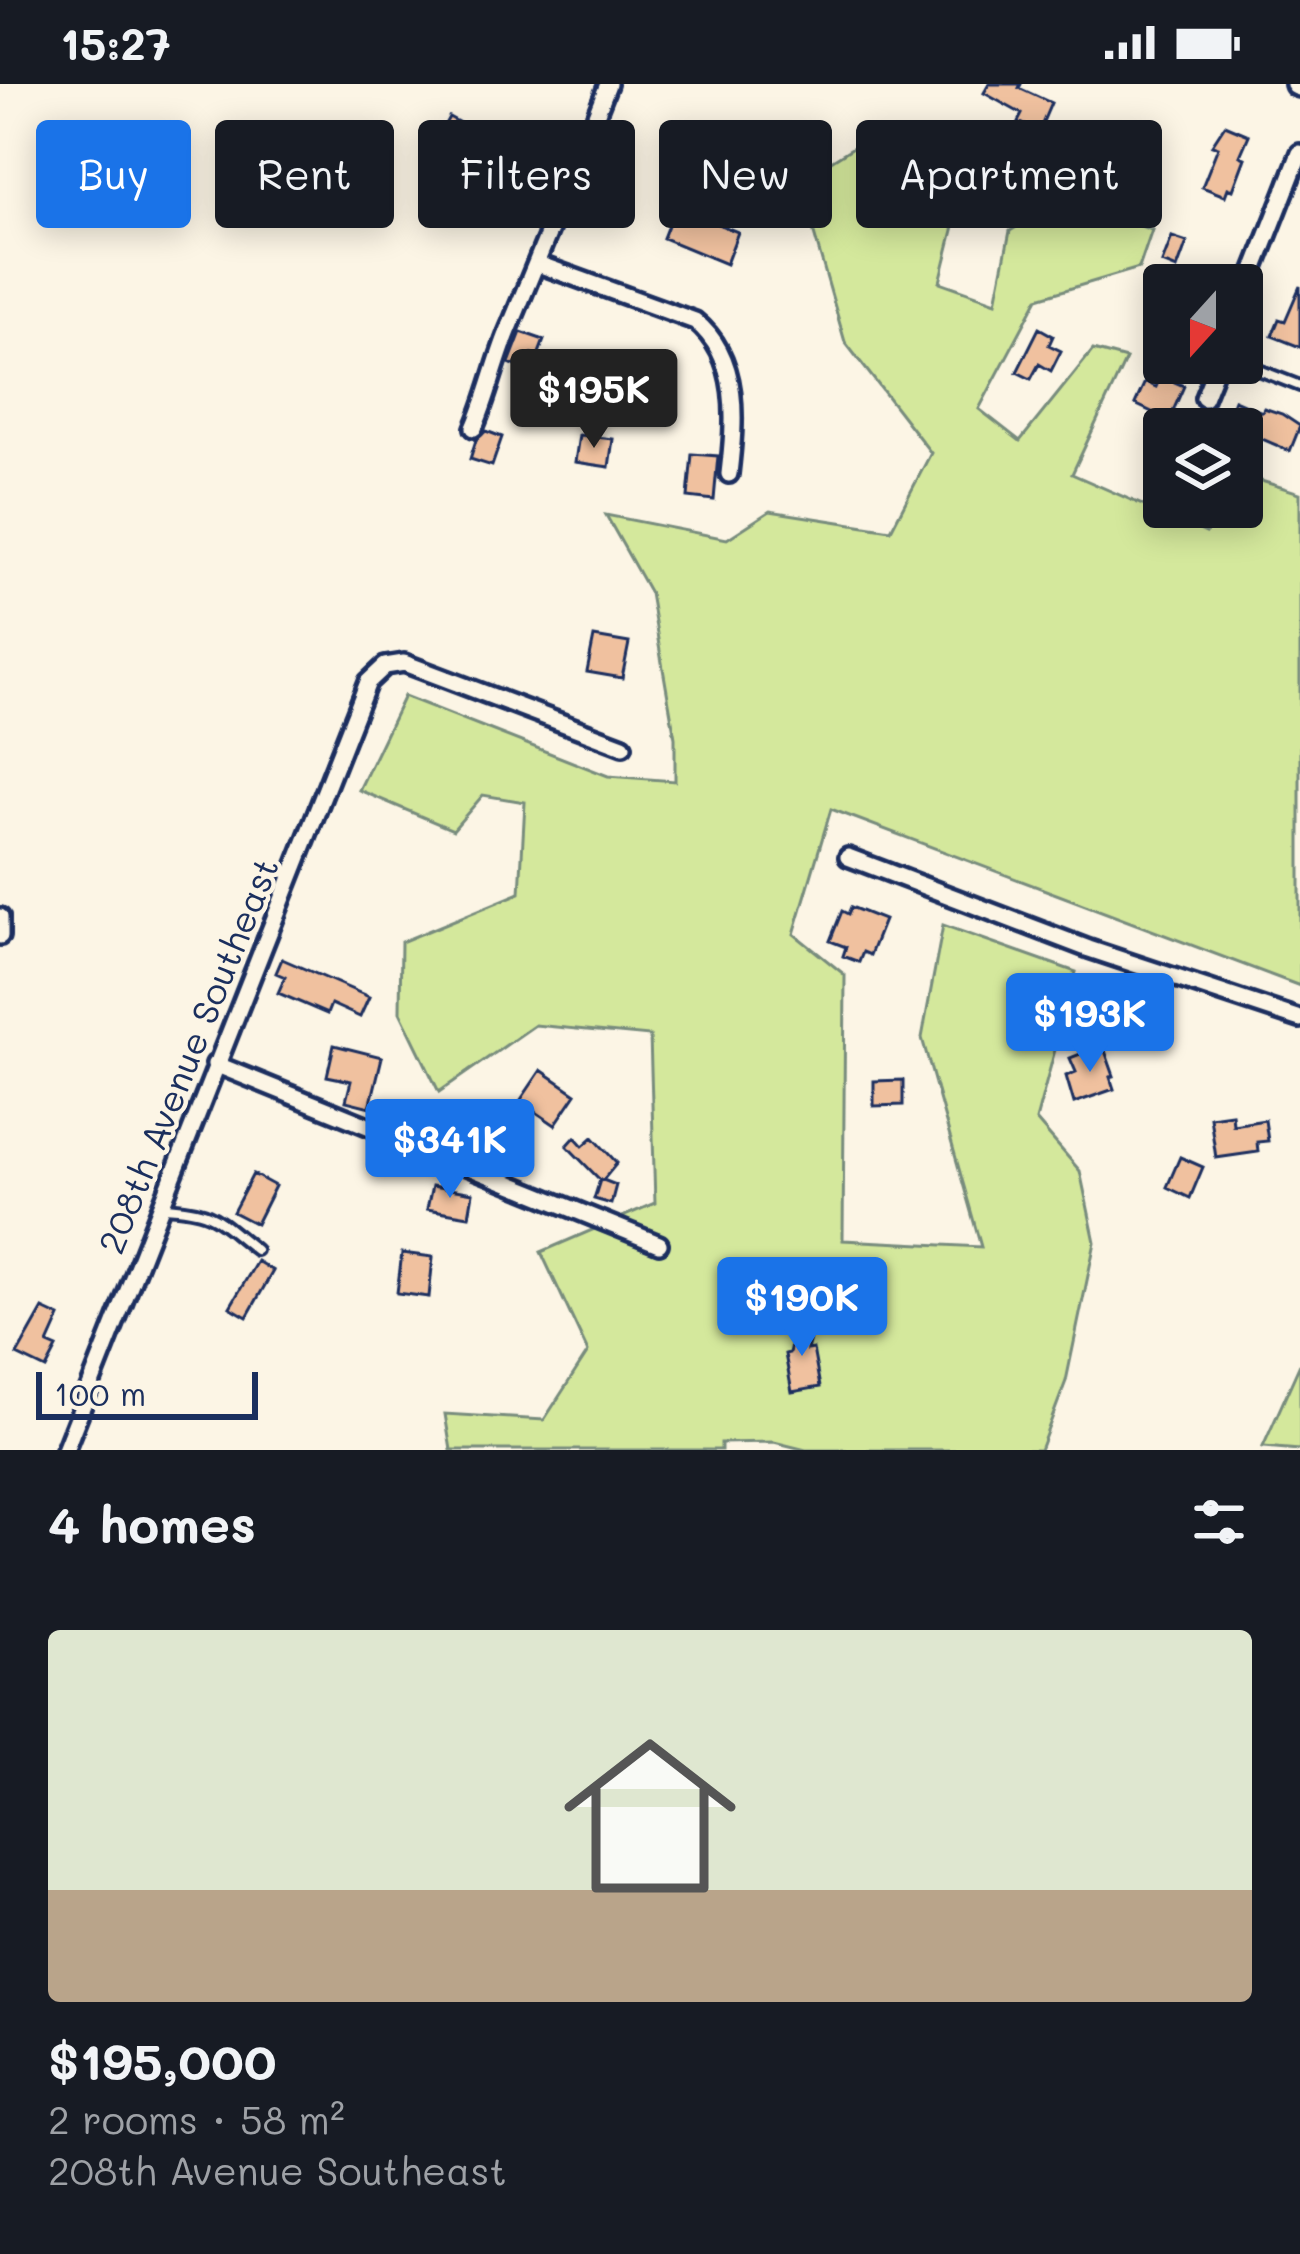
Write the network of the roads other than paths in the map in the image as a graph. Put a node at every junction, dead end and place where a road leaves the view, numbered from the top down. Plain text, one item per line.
1 (608, 84) edge
2 (1300, 153) edge
3 (538, 264) junction
4 (1257, 264) edge
5 (1263, 372) edge
6 (1210, 384) edge
7 (1300, 386) edge
8 (1204, 398) dead end
9 (474, 428) dead end
10 (728, 474) dead end
11 (622, 746) dead end
12 (848, 857) dead end
13 (0, 917) edge
14 (0, 936) edge
15 (1300, 1018) edge
16 (215, 1064) junction
17 (159, 1207) junction
18 (659, 1244) dead end
19 (256, 1250) dead end
20 (64, 1450) edge

1 - 3 street
2 - 4 street
3 - 9 street
3 - 10 street
5 - 7 lane
6 - 8 street
11 - 16 street, 208th Avenue Southeast
12 - 15 street
13 - 14 street
16 - 17 street, 208th Avenue Southeast
16 - 18 street
17 - 19 lane
17 - 20 street, 208th Avenue Southeast

